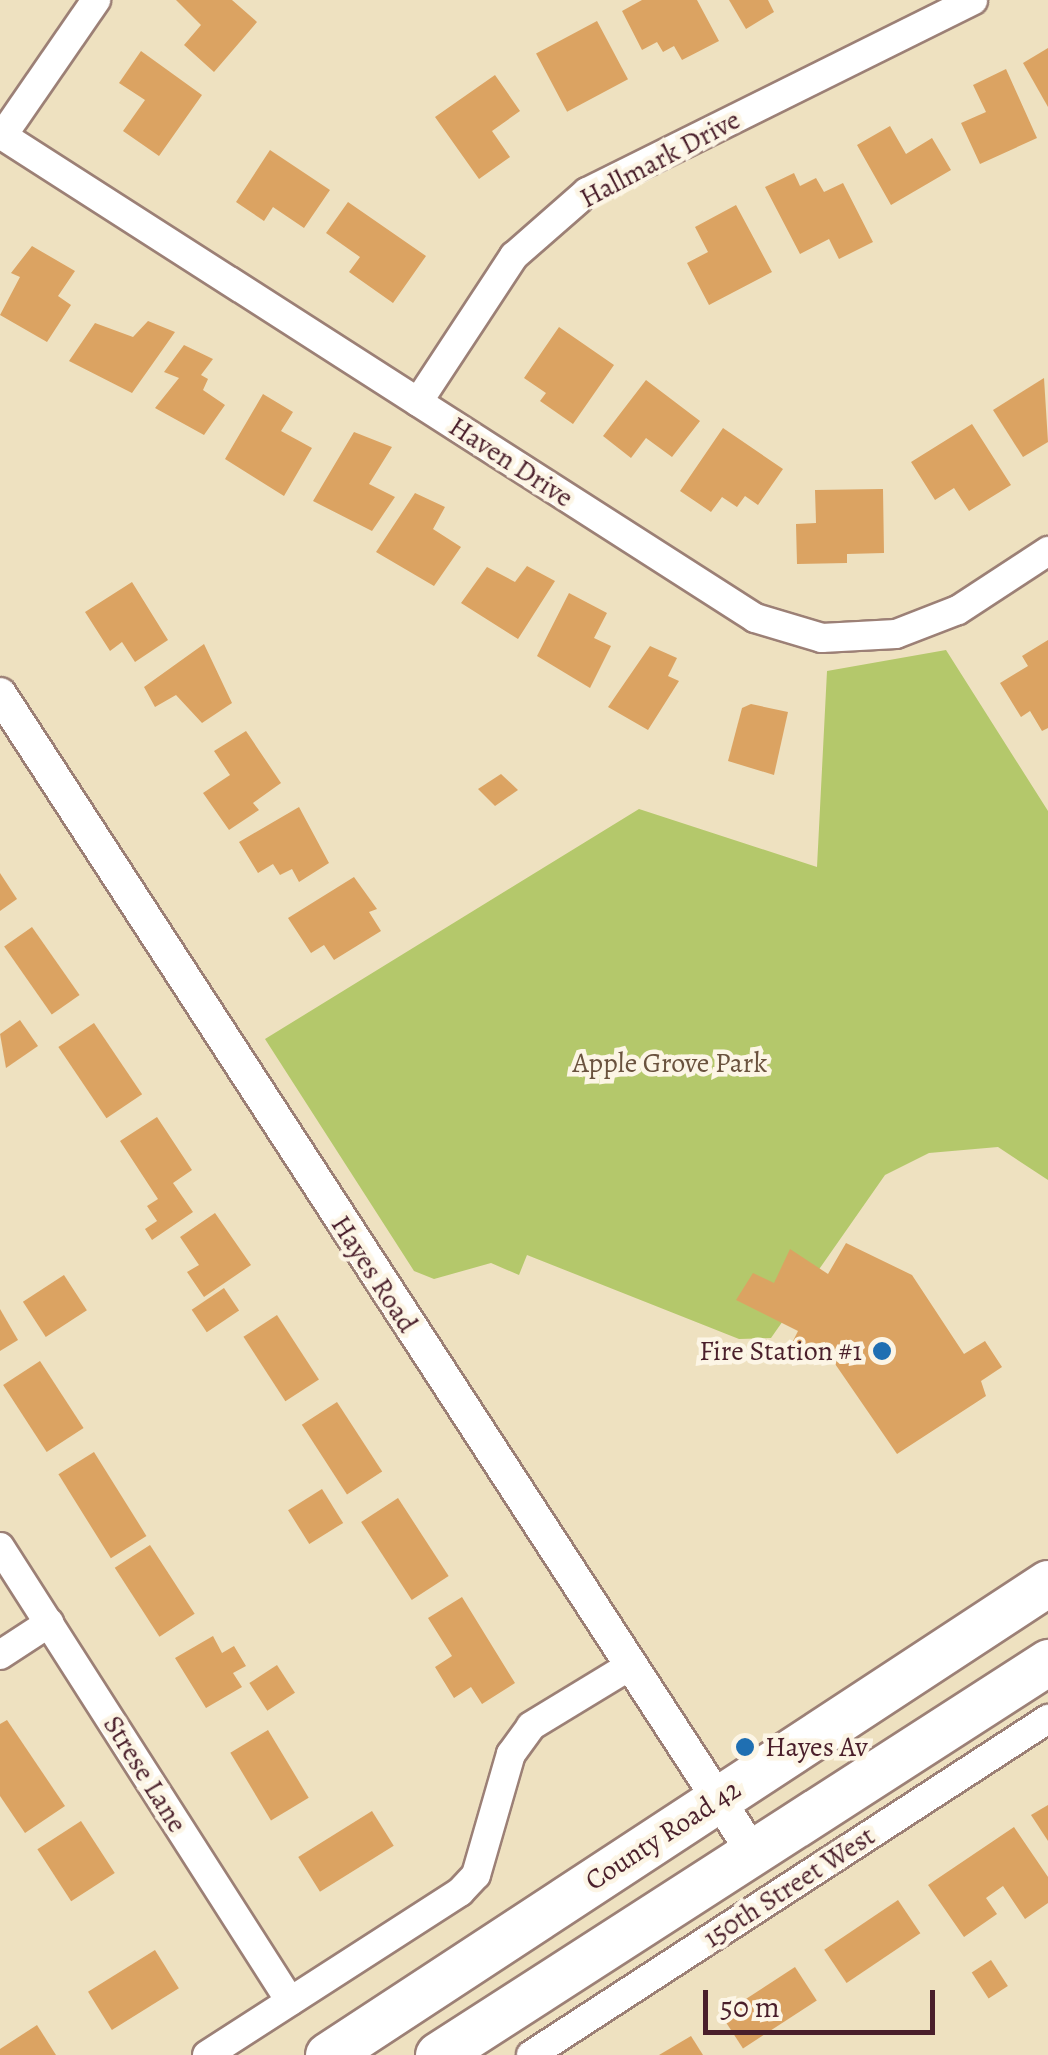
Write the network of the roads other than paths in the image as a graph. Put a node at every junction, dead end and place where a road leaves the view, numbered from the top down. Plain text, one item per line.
1 (96, 0) edge
2 (973, 0) edge
3 (2, 135) edge
4 (418, 402) junction
5 (1048, 552) edge
6 (0, 694) edge
7 (0, 1546) edge
8 (1048, 1583) edge
9 (49, 1623) junction
10 (0, 1655) edge
11 (1048, 1662) edge
12 (628, 1666) junction
13 (1048, 1719) edge
14 (718, 1798) junction
15 (752, 1851) junction
16 (290, 2001) junction
17 (207, 2055) edge
18 (328, 2055) edge
19 (438, 2055) edge
20 (531, 2055) edge

1 - 3 street
2 - 4 street, Hallmark Drive
3 - 4 street, Haven Drive
4 - 5 street, Haven Drive
6 - 12 street, Hayes Road
7 - 9 street, Strese Lane
8 - 14 highway, County Road 42
9 - 10 street
9 - 16 street, Strese Lane
11 - 15 highway
12 - 14 street, Hayes Road
12 - 16 street
13 - 20 street, 150th Street West
14 - 15 street, Hayes Road
14 - 18 highway, County Road 42
15 - 19 highway
16 - 17 street

